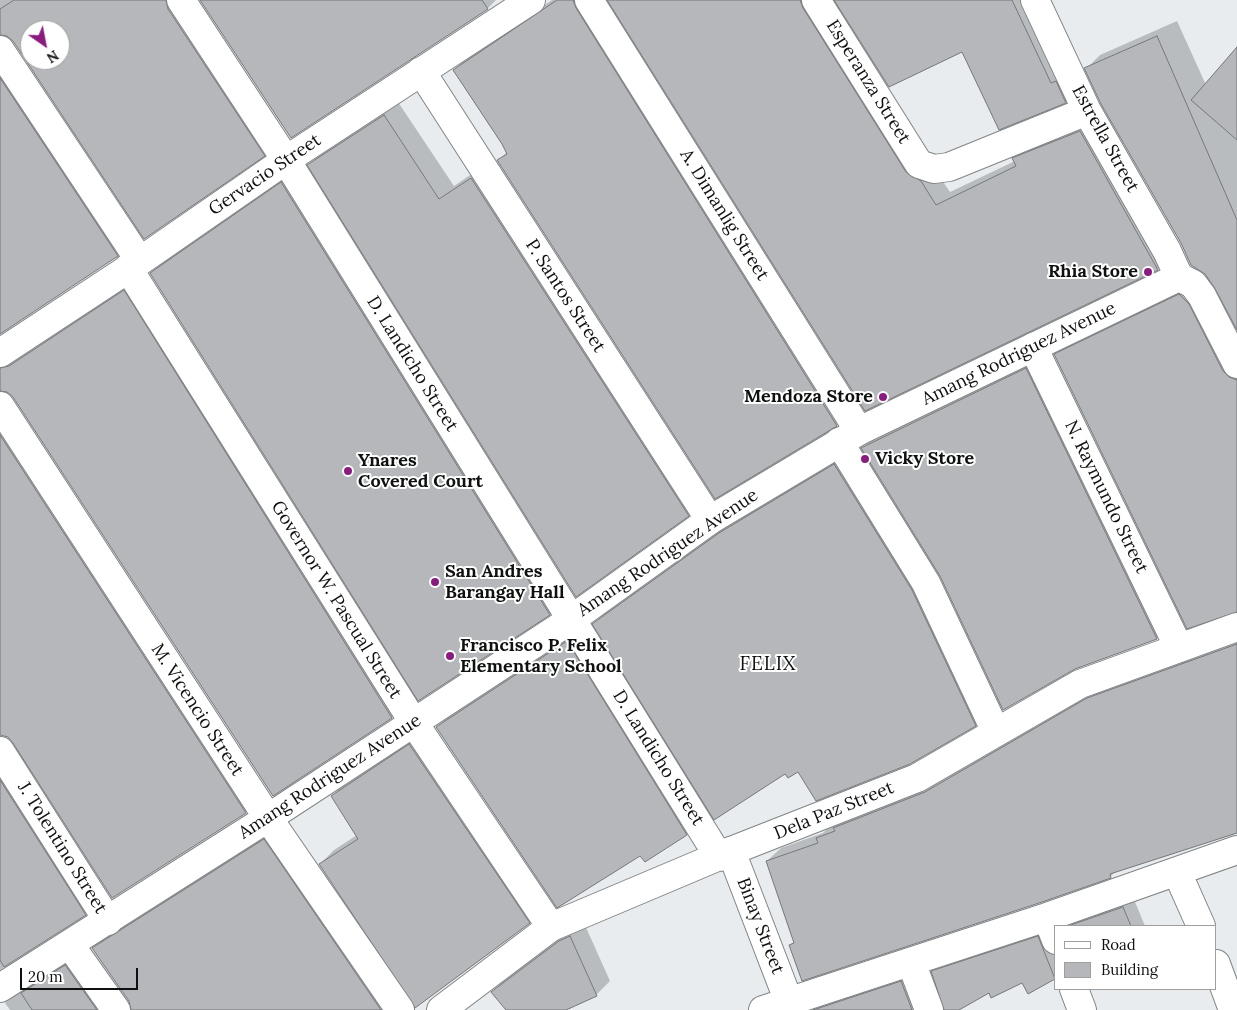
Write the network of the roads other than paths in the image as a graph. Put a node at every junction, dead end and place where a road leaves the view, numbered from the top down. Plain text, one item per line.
1 (181, 0) edge
2 (531, 0) edge
3 (589, 0) edge
4 (816, 0) edge
5 (1034, 0) edge
6 (0, 50) edge
7 (421, 71) junction
8 (1087, 111) junction
9 (286, 160) junction
10 (134, 265) junction
11 (1179, 277) junction
12 (1033, 347) junction
13 (1234, 349) edge
14 (0, 353) edge
15 (0, 406) edge
16 (849, 436) junction
17 (710, 520) junction
18 (572, 619) junction
19 (1237, 627) edge
20 (1179, 648) junction
21 (414, 723) junction
22 (996, 732) junction
23 (0, 751) edge
24 (268, 818) junction
25 (1237, 850) edge
26 (725, 854) junction
27 (1177, 872) junction
28 (108, 920) junction
29 (1058, 925) edge
30 (1201, 925) edge
31 (551, 927) junction
32 (1051, 928) edge
33 (70, 945) junction
34 (911, 962) junction
35 (1217, 967) edge
36 (0, 988) edge
37 (1074, 990) edge
38 (790, 1006) edge
39 (116, 1010) edge
40 (400, 1010) edge
41 (441, 1010) edge
42 (763, 1010) edge
43 (929, 1010) edge
44 (1082, 1010) edge
45 (1233, 1010) edge

1 - 9 street, D. Landicho Street
2 - 7 street, Gervacio Street
3 - 16 street, A. Dimanlig Street
4 - 8 street, Esperanza Street
5 - 8 street, Estrella Street
6 - 10 street, Governor W. Pascual Street
7 - 9 street, Gervacio Street
7 - 17 street, P. Santos Street
8 - 11 street, Estrella Street
9 - 10 street, Gervacio Street
9 - 18 street, D. Landicho Street
10 - 14 street, Gervacio Street
10 - 21 street, Governor W. Pascual Street
11 - 12 street, Amang Rodriguez Avenue
11 - 13 street
12 - 16 street, Amang Rodriguez Avenue
12 - 20 street, N. Raymundo Street
15 - 24 street, M. Vicencio Street
16 - 17 street, Amang Rodriguez Avenue
16 - 22 street, A. Dimanlig Street
17 - 18 street, Amang Rodriguez Avenue
18 - 21 street, Amang Rodriguez Avenue
18 - 26 street, D. Landicho Street
19 - 20 street, Dela Paz Street
20 - 22 street, Dela Paz Street
21 - 24 street, Amang Rodriguez Avenue
21 - 31 street, Governor W. Pascual Street
22 - 26 street, Dela Paz Street
23 - 28 street, J. Tolentino Street
24 - 28 street, Amang Rodriguez Avenue
24 - 40 street, M. Vicencio Street
25 - 27 street
26 - 31 street, Dela Paz Street
26 - 38 street, Binay Street
27 - 29 street
27 - 30 street
28 - 33 street, Amang Rodriguez Avenue
31 - 41 street, Dela Paz Street
32 - 34 street
33 - 36 street, Amang Rodriguez Avenue
33 - 39 street
34 - 38 street
34 - 43 street
35 - 45 street
37 - 44 street
38 - 42 street

